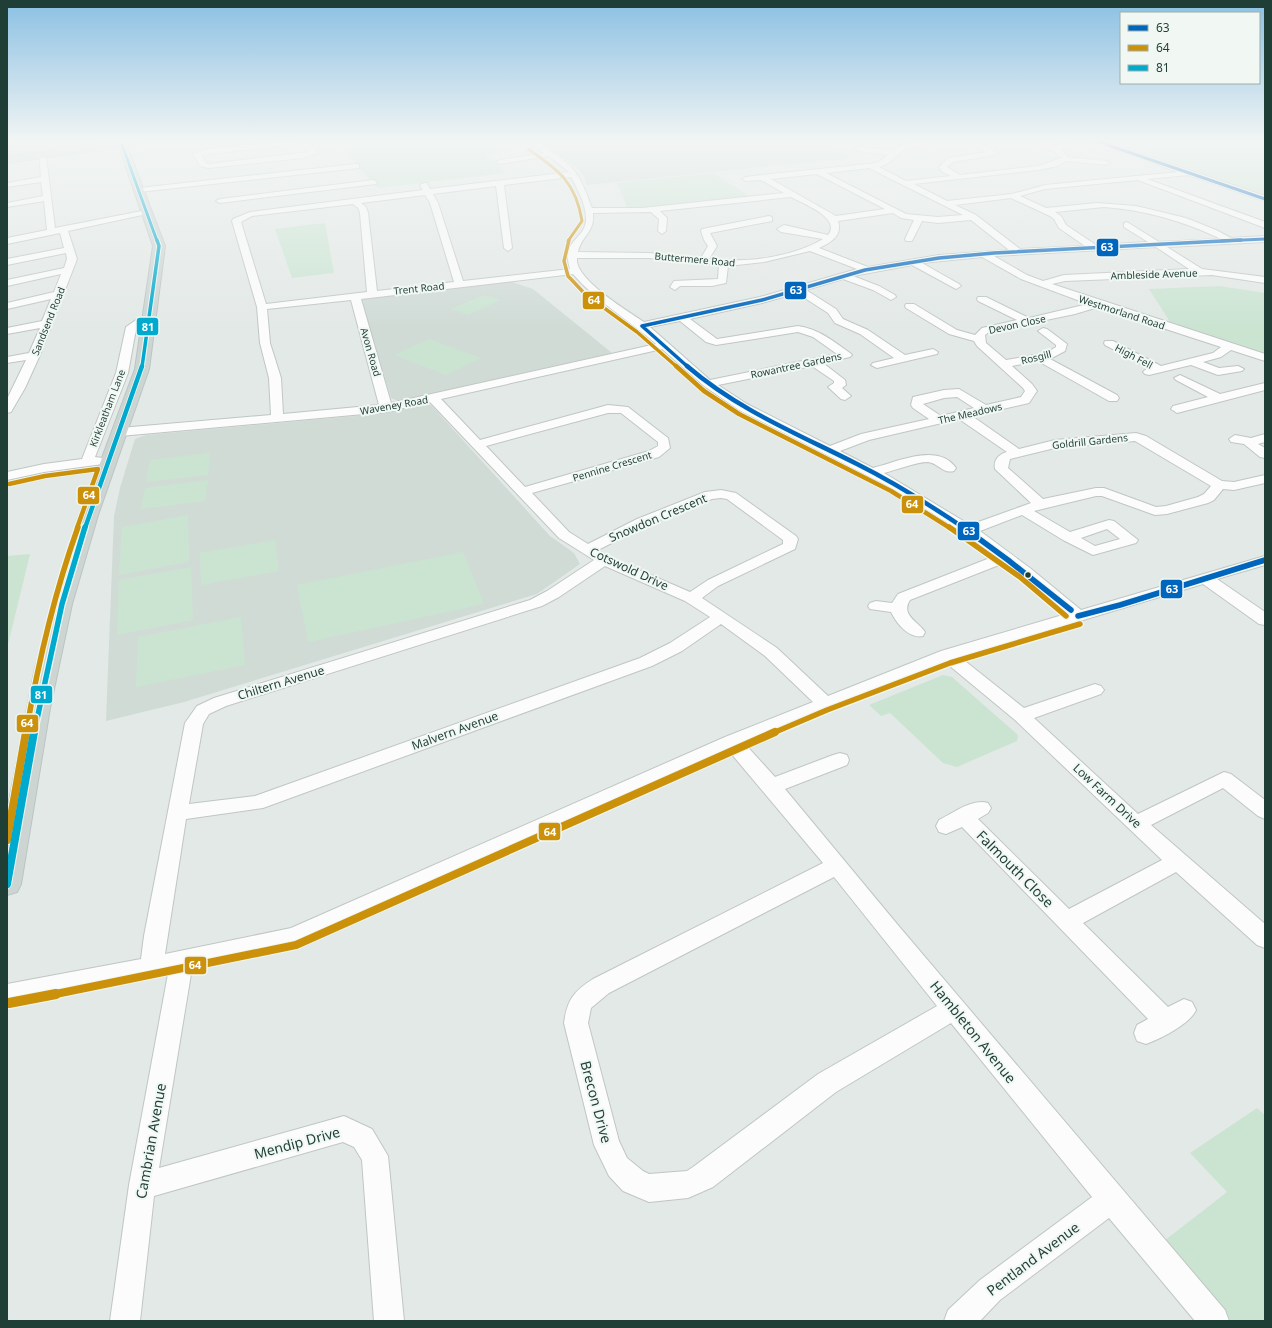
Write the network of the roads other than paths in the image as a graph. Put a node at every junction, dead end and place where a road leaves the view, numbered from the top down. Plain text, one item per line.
1 (49, 204) edge
2 (144, 204) edge
3 (290, 204) edge
4 (332, 204) edge
5 (358, 204) edge
6 (434, 204) edge
7 (502, 204) edge
8 (586, 204) edge
9 (700, 204) edge
10 (809, 204) edge
11 (879, 204) edge
12 (950, 204) edge
13 (1032, 204) edge
14 (1131, 204) edge
15 (1208, 204) edge
16 (325, 205) junction
17 (1130, 207) junction
18 (293, 209) junction
19 (653, 209) junction
20 (1047, 210) junction
21 (589, 211) junction
22 (892, 211) junction
23 (147, 212) junction
24 (261, 213) junction
25 (973, 217) junction
26 (769, 219) dead end
27 (833, 219) junction
28 (919, 220) junction
29 (1127, 225) dead end
30 (1265, 225) edge
31 (784, 228) dead end
32 (58, 230) junction
33 (662, 231) dead end
34 (899, 237) dead end
35 (831, 238) junction
36 (909, 238) junction
37 (920, 239) dead end
38 (1265, 239) edge
39 (7, 241) edge
40 (1230, 241) junction
41 (1158, 244) junction
42 (508, 248) dead end
43 (1094, 248) junction
44 (70, 249) junction
45 (812, 249) junction
46 (1018, 252) junction
47 (984, 254) junction
48 (572, 255) junction
49 (704, 260) junction
50 (7, 262) edge
51 (913, 262) junction
52 (724, 263) junction
53 (68, 270) junction
54 (868, 270) junction
55 (575, 271) junction
56 (1200, 272) junction
57 (843, 276) junction
58 (1265, 280) edge
59 (883, 282) dead end
60 (7, 283) edge
61 (459, 284) junction
62 (1043, 284) junction
63 (870, 286) junction
64 (956, 286) dead end
65 (675, 287) dead end
66 (799, 290) junction
67 (58, 294) junction
68 (372, 294) junction
69 (354, 296) junction
70 (994, 296) dead end
71 (891, 297) dead end
72 (1098, 304) junction
73 (7, 306) edge
74 (262, 306) junction
75 (908, 310) dead end
76 (1060, 315) junction
77 (683, 318) junction
78 (150, 321) junction
79 (1027, 321) junction
80 (1074, 322) dead end
81 (47, 323) junction
82 (642, 326) junction
83 (7, 331) edge
84 (1043, 331) dead end
85 (979, 339) junction
86 (1120, 341) dead end
87 (664, 345) junction
88 (1230, 346) junction
89 (933, 352) dead end
90 (34, 355) junction
91 (1040, 358) junction
92 (1265, 358) edge
93 (903, 359) junction
94 (7, 360) edge
95 (814, 362) junction
96 (1194, 362) junction
97 (1004, 364) junction
98 (877, 365) dead end
99 (1238, 369) dead end
100 (1180, 378) dead end
101 (1104, 382) dead end
102 (708, 384) junction
103 (1091, 385) junction
104 (1265, 386) edge
105 (845, 396) dead end
106 (434, 398) junction
107 (1113, 398) dead end
108 (1218, 398) junction
109 (386, 408) junction
110 (1177, 409) dead end
111 (7, 410) edge
112 (985, 410) junction
113 (962, 415) junction
114 (277, 419) junction
115 (939, 420) junction
116 (120, 432) junction
117 (1265, 438) edge
118 (1235, 439) dead end
119 (1251, 442) junction
120 (478, 444) junction
121 (832, 450) junction
122 (1017, 453) junction
123 (1265, 454) edge
124 (110, 460) junction
125 (87, 462) junction
126 (949, 468) dead end
127 (873, 472) junction
128 (7, 476) edge
129 (1263, 481) edge
130 (1219, 485) junction
131 (522, 492) junction
132 (1040, 504) junction
133 (1023, 510) junction
134 (969, 530) junction
135 (1068, 537) dead end
136 (587, 550) junction
137 (1005, 557) junction
138 (604, 560) junction
139 (1265, 560) edge
140 (1205, 578) junction
141 (691, 598) junction
142 (876, 606) dead end
143 (898, 608) junction
144 (1078, 616) junction
145 (721, 617) junction
146 (1265, 620) edge
147 (917, 632) dead end
148 (947, 655) junction
149 (1095, 690) dead end
150 (824, 703) junction
151 (1021, 716) junction
152 (732, 742) junction
153 (840, 760) dead end
154 (773, 786) junction
155 (1265, 811) edge
156 (177, 813) junction
157 (963, 817) dead end
158 (1136, 824) junction
159 (1178, 861) junction
160 (836, 866) junction
161 (7, 884) edge
162 (1067, 921) junction
163 (1265, 938) edge
164 (182, 961) junction
165 (152, 967) junction
166 (7, 995) edge
167 (954, 1009) junction
168 (1146, 1033) dead end
169 (143, 1186) junction
170 (1111, 1200) junction
171 (125, 1321) edge
172 (388, 1321) edge
173 (959, 1321) edge
174 (1214, 1321) edge

1 - 32 street, Sandsend Road
2 - 23 main road, Kirkleatham Lane
3 - 18 street
4 - 16 street
5 - 68 street
6 - 61 street
7 - 42 street
8 - 21 street
9 - 19 street
10 - 27 street
11 - 22 street
12 - 25 street
13 - 20 street
14 - 17 street
15 - 30 street
16 - 18 street
16 - 24 street
17 - 20 street
17 - 40 street
18 - 24 street
19 - 21 street
19 - 33 street
20 - 43 street
21 - 48 street
22 - 27 street
22 - 28 street
23 - 32 street
23 - 78 main road, Kirkleatham Lane
24 - 74 street
25 - 28 street
25 - 46 street
26 - 49 street
27 - 35 street
28 - 36 street
29 - 41 street
31 - 35 street
32 - 39 street
32 - 44 street, Sandsend Road
34 - 36 street
35 - 45 street, Buttermere Road
36 - 37 street
38 - 40 street
40 - 41 street
41 - 43 street
41 - 56 street
43 - 46 street
44 - 50 street
44 - 53 street, Sandsend Road
45 - 52 street, Buttermere Road
45 - 54 street
46 - 47 street
47 - 51 street
47 - 62 street, Westmorland Road
48 - 49 street, Buttermere Road
48 - 55 street
49 - 52 street, Buttermere Road
51 - 54 street
51 - 64 street
52 - 65 street
53 - 60 street
53 - 67 street, Sandsend Road
54 - 57 street
55 - 61 street, Trent Road
55 - 82 street
56 - 58 street, Ambleside Avenue
56 - 62 street, Ambleside Avenue
57 - 63 street
57 - 66 street
59 - 63 street
61 - 68 street, Trent Road
62 - 72 street, Westmorland Road
63 - 71 street
66 - 77 street
66 - 93 street
67 - 73 street
67 - 81 street, Sandsend Road
68 - 69 street, Trent Road
69 - 74 street, Trent Road
69 - 109 street, Avon Road
70 - 79 street
72 - 76 street, Devon Close
72 - 88 street, Westmorland Road
74 - 114 street
75 - 85 street
76 - 79 street, Devon Close
76 - 80 street, Devon Close
77 - 82 street
77 - 95 street, Rowantree Gardens
78 - 116 main road, Kirkleatham Lane
78 - 125 street, Kirkleatham Lane
79 - 85 street, Devon Close
81 - 83 street
81 - 90 street, Sandsend Road
82 - 87 street
84 - 91 street, Rosgill
85 - 97 street, The Meadows
86 - 96 street, High Fell
87 - 102 street
87 - 106 street, Waveney Road
88 - 92 street, Westmorland Road
88 - 96 street
89 - 93 street
90 - 94 street
90 - 111 street, Sandsend Road
91 - 97 street, Rosgill
91 - 103 street
93 - 98 street
95 - 102 street, Rowantree Gardens
95 - 105 street
96 - 99 street
97 - 112 street, The Meadows
100 - 108 street
101 - 103 street
102 - 121 street
103 - 107 street
104 - 108 street
106 - 109 street, Waveney Road
106 - 120 street, Cotswold Drive
108 - 110 street
109 - 114 street, Waveney Road
112 - 113 street, The Meadows
112 - 115 street
113 - 115 street, The Meadows
113 - 122 street
114 - 116 street, Waveney Road
115 - 121 street, The Meadows
116 - 124 main road, Kirkleatham Lane
117 - 119 street
118 - 119 street
119 - 123 street
120 - 131 street, Cotswold Drive
120 - 131 street, Pennine Crescent
121 - 127 street
122 - 130 street, Goldrill Gardens
122 - 132 street, Goldrill Gardens
124 - 125 street
124 - 161 main road, Kirkleatham Lane
125 - 128 street
126 - 127 street
127 - 134 street
129 - 130 street
130 - 132 street
131 - 136 street, Cotswold Drive
132 - 133 street
133 - 134 street
133 - 135 street
134 - 137 street
136 - 138 street, Cotswold Drive
136 - 141 street, Snowdon Crescent
137 - 143 street
137 - 144 street
138 - 141 street, Cotswold Drive
138 - 156 street, Chiltern Avenue
139 - 140 street
140 - 144 street
140 - 146 street
141 - 145 street, Cotswold Drive
142 - 143 street
143 - 147 street
144 - 148 street
145 - 150 street, Cotswold Drive
145 - 156 street, Malvern Avenue
148 - 150 street
148 - 151 street, Low Farm Drive
149 - 151 street
150 - 152 street
151 - 158 street, Low Farm Drive
152 - 154 street, Hambleton Avenue
152 - 164 street
153 - 154 street
154 - 160 street, Hambleton Avenue
155 - 158 street
156 - 165 street, Chiltern Avenue
157 - 162 street, Falmouth Close
158 - 159 street, Low Farm Drive
159 - 162 street
159 - 163 street, Low Farm Drive
160 - 167 street, Hambleton Avenue
160 - 167 street, Brecon Drive
162 - 168 street, Falmouth Close
164 - 165 street
164 - 169 street, Cambrian Avenue
165 - 166 street
167 - 170 street, Hambleton Avenue
169 - 171 street, Cambrian Avenue
169 - 172 street, Mendip Drive
170 - 173 street, Pentland Avenue
170 - 174 street, Hambleton Avenue

